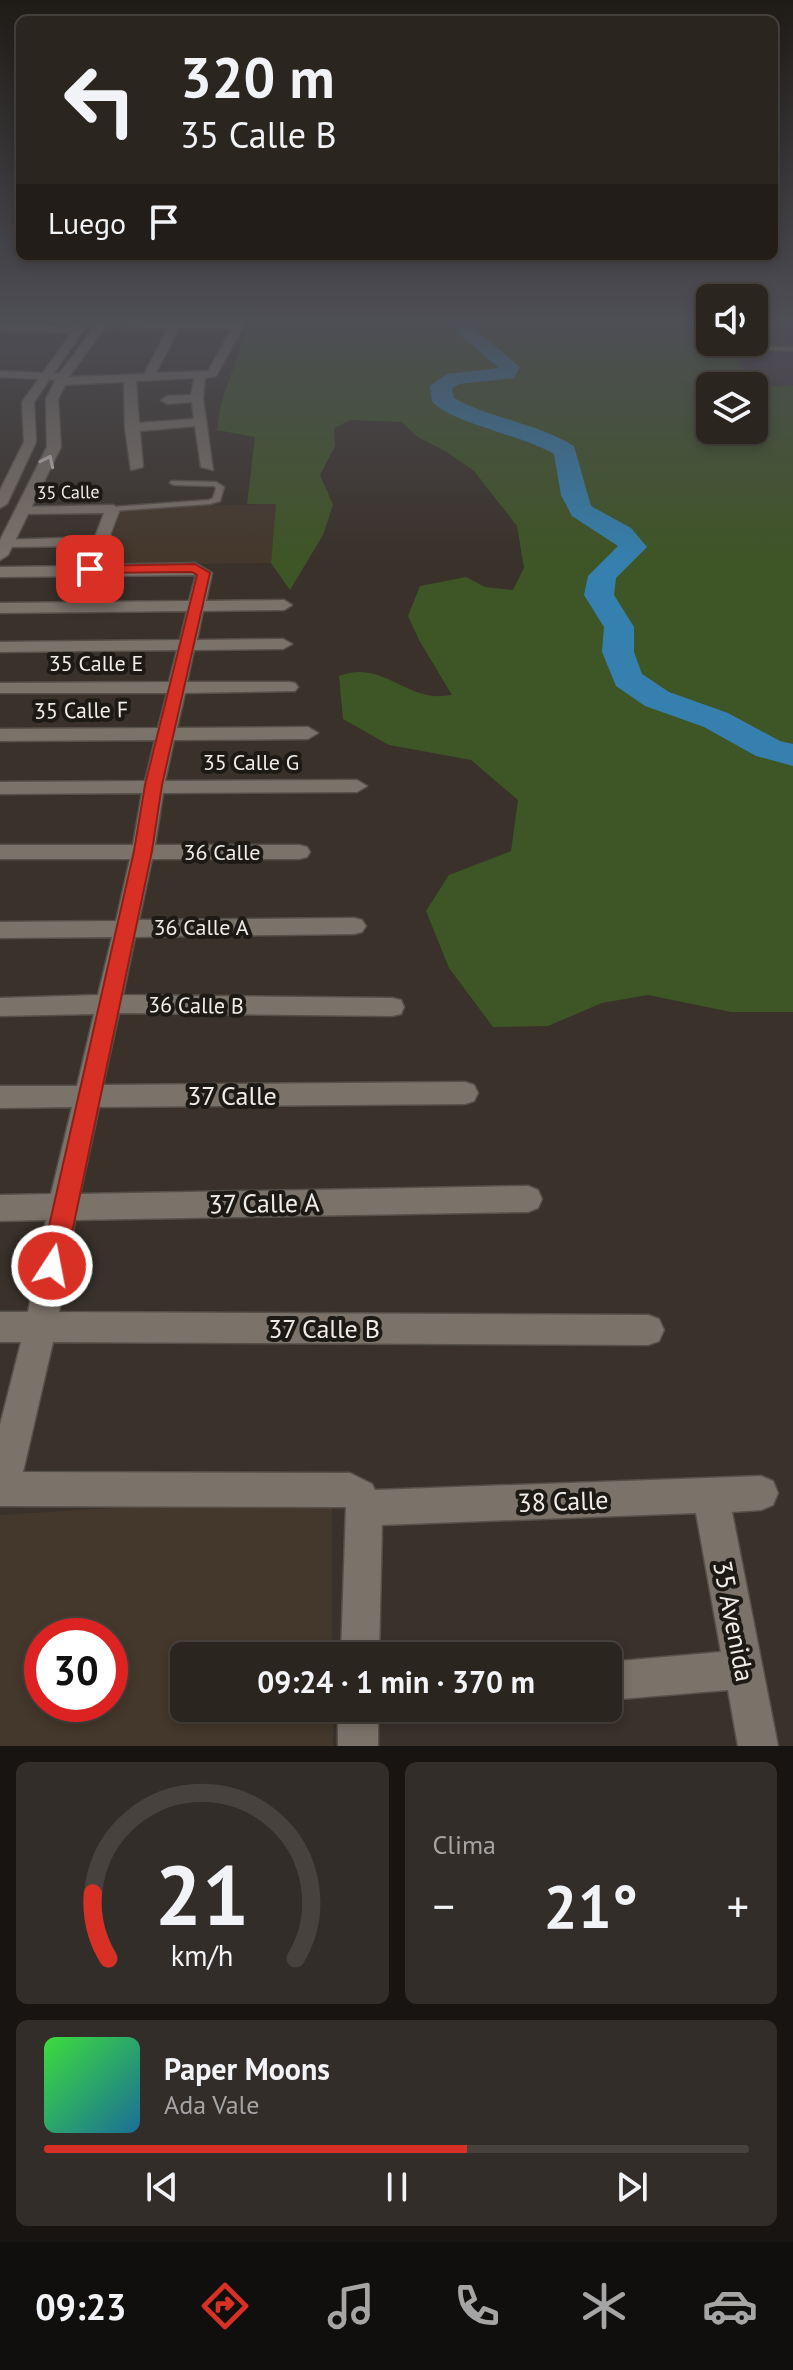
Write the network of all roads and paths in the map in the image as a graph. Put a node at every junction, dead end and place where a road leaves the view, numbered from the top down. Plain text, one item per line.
1 (30, 399) edge
2 (52, 399) edge
3 (130, 399) edge
4 (175, 399) edge
5 (197, 399) edge
6 (167, 400) dead end
7 (201, 422) junction
8 (131, 428) junction
9 (136, 467) dead end
10 (208, 467) dead end
11 (174, 483) dead end
12 (0, 504) edge
13 (113, 509) junction
14 (23, 510) junction
15 (100, 541) junction
16 (3, 549) edge
17 (90, 569) junction
18 (0, 572) edge
19 (195, 604) junction
20 (284, 605) dead end
21 (0, 608) edge
22 (187, 643) junction
23 (283, 644) dead end
24 (0, 647) edge
25 (178, 687) junction
26 (289, 687) dead end
27 (0, 688) edge
28 (167, 732) junction
29 (308, 733) dead end
30 (0, 735) edge
31 (154, 785) junction
32 (357, 786) dead end
33 (0, 788) edge
34 (143, 851) junction
35 (0, 852) edge
36 (299, 852) dead end
37 (354, 926) dead end
38 (125, 927) junction
39 (0, 930) edge
40 (109, 1004) junction
41 (0, 1007) edge
42 (392, 1007) dead end
43 (465, 1093) dead end
44 (89, 1096) junction
45 (0, 1097) edge
46 (528, 1199) dead end
47 (63, 1206) junction
48 (0, 1208) edge
49 (41, 1326) junction
50 (0, 1327) edge
51 (648, 1330) dead end
52 (1, 1489) edge
53 (761, 1493) dead end
54 (711, 1496) junction
55 (352, 1498) junction
56 (359, 1642) edge
57 (743, 1669) junction
58 (622, 1680) edge
59 (358, 1722) edge
60 (358, 1746) edge
61 (758, 1746) edge

1 - 12 street
14 -> 2 street
3 - 8 street
4 - 6 street
5 - 7 street
7 - 8 street
7 - 10 street
8 - 9 street
11 - 13 lane
13 - 14 street, 35 Calle
13 - 15 street
14 - 16 street
15 - 16 street
15 - 17 street
17 - 18 street
17 - 19 street
19 - 20 street
19 - 21 street
19 - 22 street
22 - 23 street
22 - 24 street
22 - 25 street
25 - 26 street, 35 Calle E
25 - 27 street, 35 Calle E
25 - 28 street
28 - 29 street, 35 Calle F
28 - 30 street, 35 Calle F
28 - 31 street
31 - 32 street, 35 Calle G
31 - 33 street, 35 Calle G
31 - 34 street
34 - 35 street, 36 Calle
34 - 36 street, 36 Calle
34 - 38 street
37 - 38 street, 36 Calle A
38 - 39 street, 36 Calle A
38 - 40 street
40 - 41 street, 36 Calle B
40 - 42 street, 36 Calle B
40 - 44 street
43 - 44 street, 37 Calle
44 - 45 street, 37 Calle
44 - 47 street
46 - 47 street, 37 Calle A
47 - 48 street, 37 Calle A
47 - 49 street
49 - 50 street, 37 Calle B
49 - 51 street, 37 Calle B
49 - 52 street
52 - 55 street, 38 Calle
53 - 54 street, 38 Calle
54 - 55 street, 38 Calle
54 - 57 street, 35 Avenida
55 - 56 street
57 - 58 street
57 - 61 street, 35 Avenida
59 - 60 street

